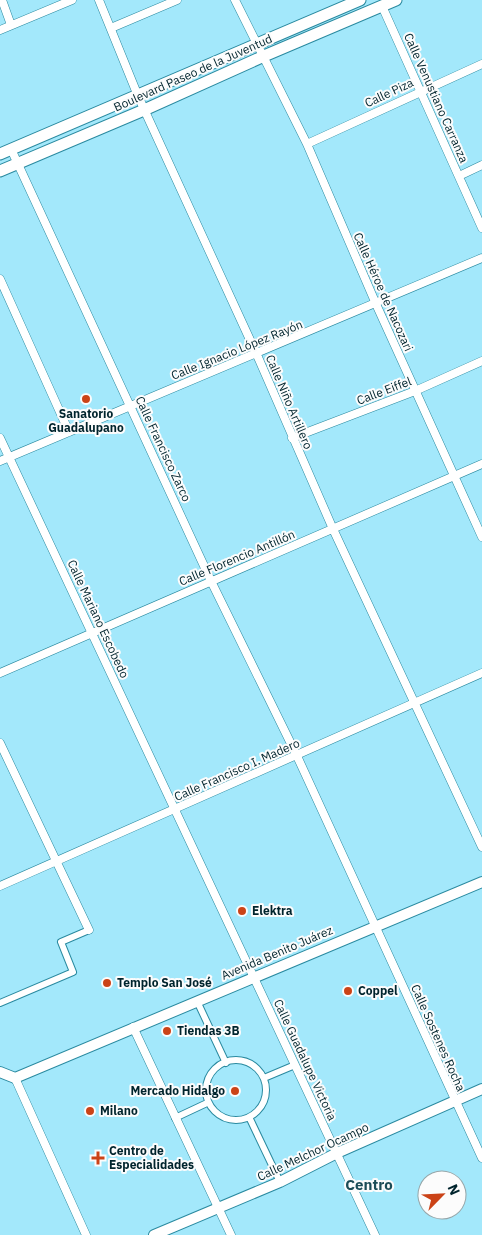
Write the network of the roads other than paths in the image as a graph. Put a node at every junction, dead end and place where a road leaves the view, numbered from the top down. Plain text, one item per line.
1 (2, 0) edge
2 (72, 0) edge
3 (99, 0) edge
4 (177, 0) edge
5 (235, 0) edge
6 (360, 0) edge
7 (396, 0) edge
8 (167, 2) edge
9 (382, 6) junction
10 (11, 26) junction
11 (111, 28) junction
12 (0, 30) edge
13 (256, 44) junction
14 (264, 56) junction
15 (482, 64) edge
16 (421, 91) junction
17 (138, 96) junction
18 (144, 110) junction
19 (307, 144) junction
20 (11, 150) junction
21 (0, 154) edge
22 (17, 163) junction
23 (482, 165) edge
24 (0, 170) edge
25 (459, 176) junction
26 (482, 228) edge
27 (482, 258) edge
28 (0, 279) edge
29 (376, 304) junction
30 (257, 355) junction
31 (482, 361) edge
32 (415, 391) junction
33 (131, 405) junction
34 (69, 432) junction
35 (0, 438) edge
36 (292, 438) junction
37 (9, 457) junction
38 (0, 461) edge
39 (482, 464) edge
40 (454, 476) junction
41 (333, 530) junction
42 (482, 537) edge
43 (212, 581) junction
44 (92, 632) junction
45 (0, 672) edge
46 (482, 673) edge
47 (415, 702) junction
48 (0, 743) edge
49 (297, 756) junction
50 (175, 809) junction
51 (482, 847) edge
52 (58, 861) junction
53 (482, 882) edge
54 (0, 886) edge
55 (375, 926) junction
56 (89, 930) joint
57 (254, 976) junction
58 (197, 1001) junction
59 (0, 1003) edge
60 (134, 1027) junction
61 (226, 1062) junction
62 (295, 1065) junction
63 (0, 1072) edge
64 (14, 1078) junction
65 (264, 1078) junction
66 (482, 1090) edge
67 (454, 1101) junction
68 (208, 1103) junction
69 (175, 1118) junction
70 (250, 1118) junction
71 (337, 1153) junction
72 (482, 1158) edge
73 (280, 1182) junction
74 (219, 1208) junction
75 (86, 1235) edge
76 (154, 1235) edge
77 (231, 1235) edge
78 (375, 1235) edge

1 - 10 street
2 - 10 street
3 - 11 street, Calle Niño Artillero
4 - 8 street
5 - 13 street, Calle Héroe de Nacozari
6 - 13 main road, Boulevard Paseo de la Juventud
7 - 9 main road, Boulevard Paseo de la Juventud
8 - 11 street
9 - 14 main road, Boulevard Paseo de la Juventud
9 - 16 street, Calle Venustiano Carranza
10 - 12 street
11 - 17 street, Calle Niño Artillero
13 - 14 street, Calle Héroe de Nacozari
13 - 17 main road, Boulevard Paseo de la Juventud
14 - 18 main road, Boulevard Paseo de la Juventud
14 - 19 street, Calle Héroe de Nacozari
15 - 16 street, Calle Piza
16 - 19 street, Calle Piza
16 - 25 street, Calle Venustiano Carranza
17 - 18 street, Calle Niño Artillero
17 - 20 main road, Boulevard Paseo de la Juventud
18 - 22 main road, Boulevard Paseo de la Juventud
18 - 30 street, Calle Niño Artillero
19 - 29 street, Calle Héroe de Nacozari
20 - 21 main road, Boulevard Paseo de la Juventud
20 - 22 street, Calle Francisco Zarco
22 - 24 main road, Boulevard Paseo de la Juventud
22 - 33 street, Calle Francisco Zarco
23 - 25 street
25 - 26 street, Calle Venustiano Carranza
27 - 29 street, Calle Ignacio López Rayón
28 - 34 street
29 - 30 street, Calle Ignacio López Rayón
29 - 32 street, Calle Héroe de Nacozari
30 - 33 street, Calle Ignacio López Rayón
30 - 36 street, Calle Niño Artillero
31 - 32 street, Calle Eiffel
32 - 36 street, Calle Eiffel
32 - 40 street, Calle Héroe de Nacozari
33 - 34 street, Calle Ignacio López Rayón
33 - 43 street, Calle Francisco Zarco
34 - 37 street, Calle Ignacio López Rayón
35 - 37 street, Calle Mariano Escobedo
36 - 41 street, Calle Niño Artillero
37 - 38 street, Calle Ignacio López Rayón
37 - 44 street, Calle Mariano Escobedo
39 - 40 street, Calle Florencio Antillón
40 - 41 street, Calle Florencio Antillón
40 - 42 street, Calle Héroe de Nacozari
41 - 43 street, Calle Florencio Antillón
41 - 47 street, Calle Niño Artillero
43 - 44 street, Calle Florencio Antillón
43 - 49 street, Calle Francisco Zarco
44 - 45 street, Calle Florencio Antillón
44 - 50 street, Calle Mariano Escobedo
46 - 47 street, Calle Francisco I. Madero
47 - 49 street, Calle Francisco I. Madero
47 - 51 street, Calle Niño Artillero
48 - 52 street
49 - 50 street, Calle Francisco I. Madero
49 - 55 street, Calle Sostenes Rocha
50 - 52 street, Calle Francisco I. Madero
50 - 57 street, Calle Mariano Escobedo
52 - 54 street, Calle Francisco I. Madero
52 - 56 street
53 - 55 street, Avenida Benito Juárez
55 - 57 street, Avenida Benito Juárez
55 - 67 street, Calle Sostenes Rocha
56 - 59 street
57 - 58 street, Avenida Benito Juárez
57 - 62 street, Calle Guadalupe Victoria
58 - 60 street, Avenida Benito Juárez
58 - 61 street
60 - 64 street, Avenida Benito Juárez
60 - 69 street
61 - 65 street
61 - 68 street
62 - 65 street
62 - 71 street, Calle Guadalupe Victoria
63 - 64 street
64 - 75 street
65 - 70 street
66 - 67 street, Calle Melchor Ocampo
67 - 71 street, Calle Melchor Ocampo
67 - 72 street, Calle Sostenes Rocha
68 - 69 street
68 - 70 street
69 - 74 street
70 - 73 street
71 - 73 street, Calle Melchor Ocampo
71 - 78 street, Calle Guadalupe Victoria
73 - 74 street, Calle Melchor Ocampo
74 - 76 street, Calle Melchor Ocampo
74 - 77 street

